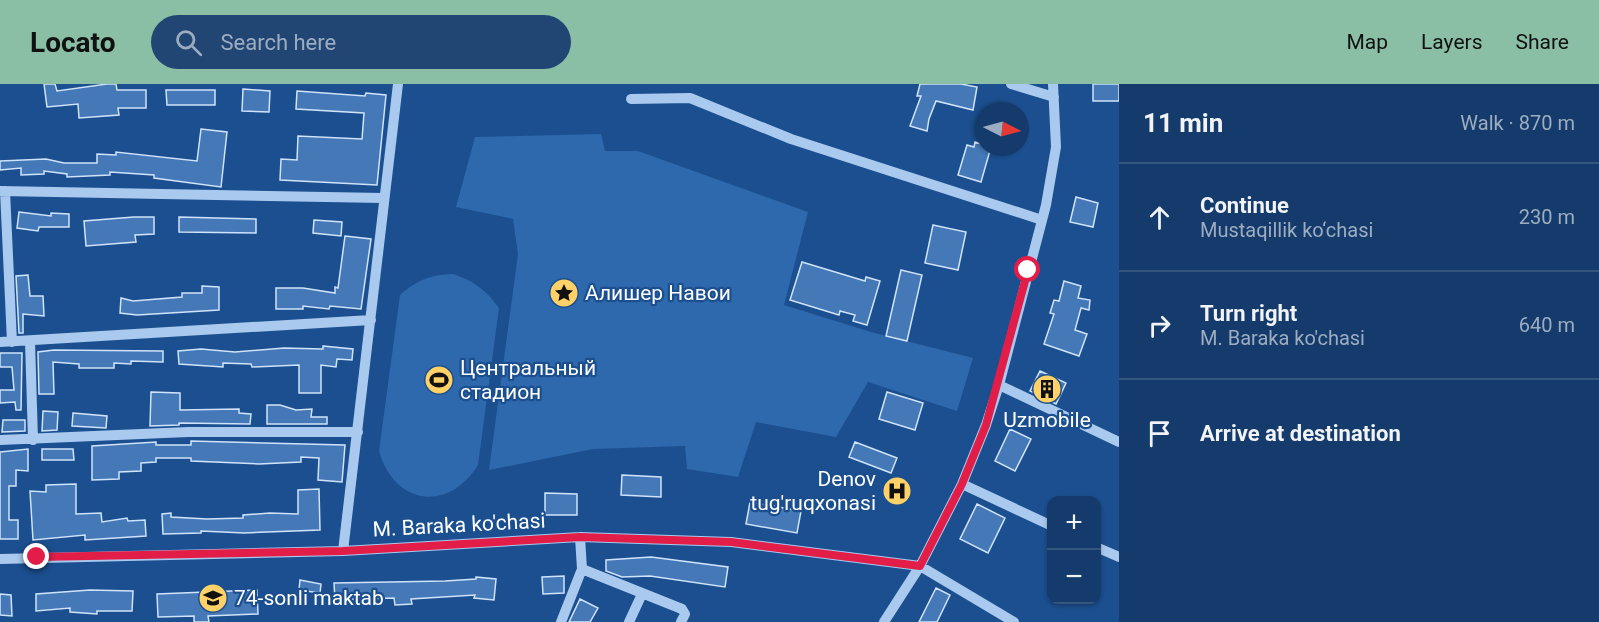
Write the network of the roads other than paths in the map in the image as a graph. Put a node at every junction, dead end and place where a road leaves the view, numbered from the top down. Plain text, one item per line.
1 (398, 84) edge
2 (1011, 84) edge
3 (1053, 84) edge
4 (1054, 97) junction
5 (631, 99) dead end
6 (2, 191) edge
7 (383, 198) junction
8 (1042, 220) junction
9 (370, 320) junction
10 (30, 341) junction
11 (0, 342) edge
12 (12, 342) junction
13 (999, 385) junction
14 (358, 432) junction
15 (0, 440) edge
16 (33, 440) junction
17 (1119, 442) edge
18 (962, 484) junction
19 (1047, 524) edge
20 (580, 537) junction
21 (1101, 549) edge
22 (343, 551) junction
23 (1119, 557) edge
24 (0, 559) edge
25 (920, 566) junction
26 (582, 569) junction
27 (642, 594) junction
28 (561, 622) edge
29 (629, 622) edge
30 (681, 622) edge
31 (884, 622) edge
32 (1014, 622) edge

1 - 7 street
2 - 4 street
3 - 4 street
4 - 8 street
5 - 8 street
6 - 7 street
6 - 12 street
7 - 9 street
8 - 13 street
9 - 10 street
9 - 14 street
10 - 12 street
10 - 16 street
11 - 12 street
13 - 17 street
13 - 18 street
14 - 16 street
14 - 22 street
15 - 16 street
18 - 19 street
18 - 25 street
20 - 22 street, M. Baraka ko'chasi
20 - 25 street, M. Baraka ko'chasi
20 - 26 street
21 - 23 street
22 - 24 street, M. Baraka ko'chasi
25 - 31 street
25 - 32 street
26 - 27 street
26 - 28 street
27 - 29 street
27 - 30 street

